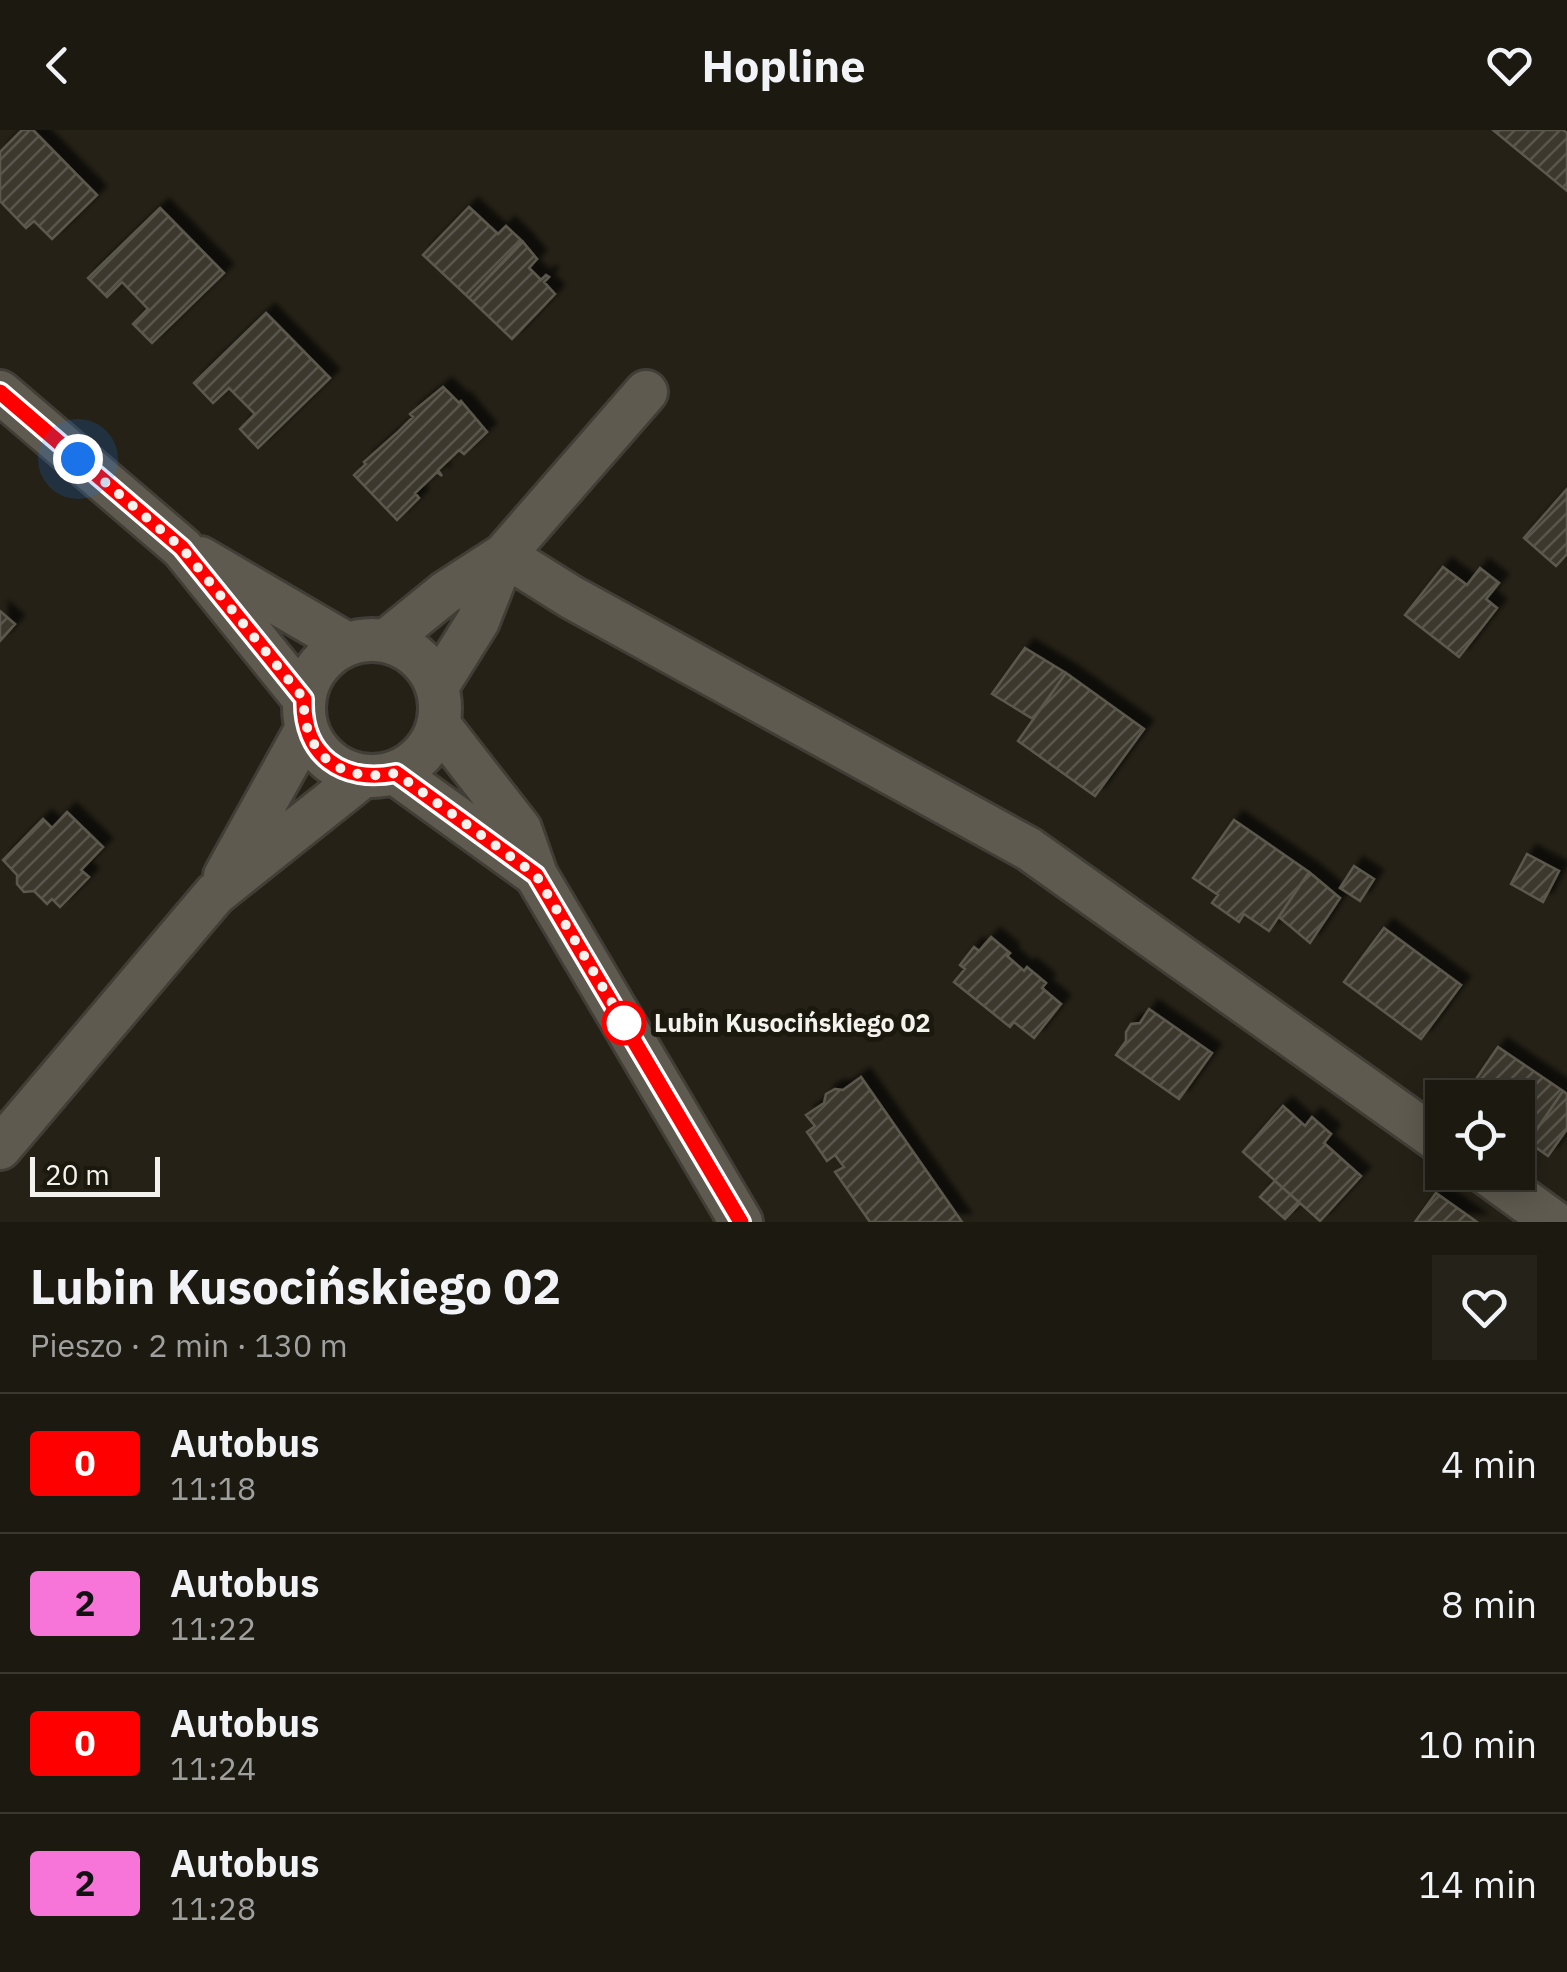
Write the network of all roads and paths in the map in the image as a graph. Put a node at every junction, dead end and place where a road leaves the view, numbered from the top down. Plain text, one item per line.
1 (0, 392) edge
2 (646, 392) dead end
3 (182, 548) junction
4 (504, 556) junction
5 (367, 643) junction
6 (438, 705) junction
7 (305, 714) junction
8 (379, 775) junction
9 (536, 875) junction
10 (215, 894) junction
11 (1425, 1130) edge
12 (0, 1148) edge
13 (1509, 1190) edge
14 (742, 1222) edge
15 (1554, 1222) edge

1 - 3 street
2 - 4 street
3 - 5 street
3 - 7 street
4 - 5 street
4 - 6 street
4 - 11 street
5 - 6 street
5 - 7 street
6 - 8 street
6 - 9 street
7 - 8 street
7 - 10 street
8 - 9 street
8 - 10 street
9 - 14 street
10 - 12 street
13 - 15 street

